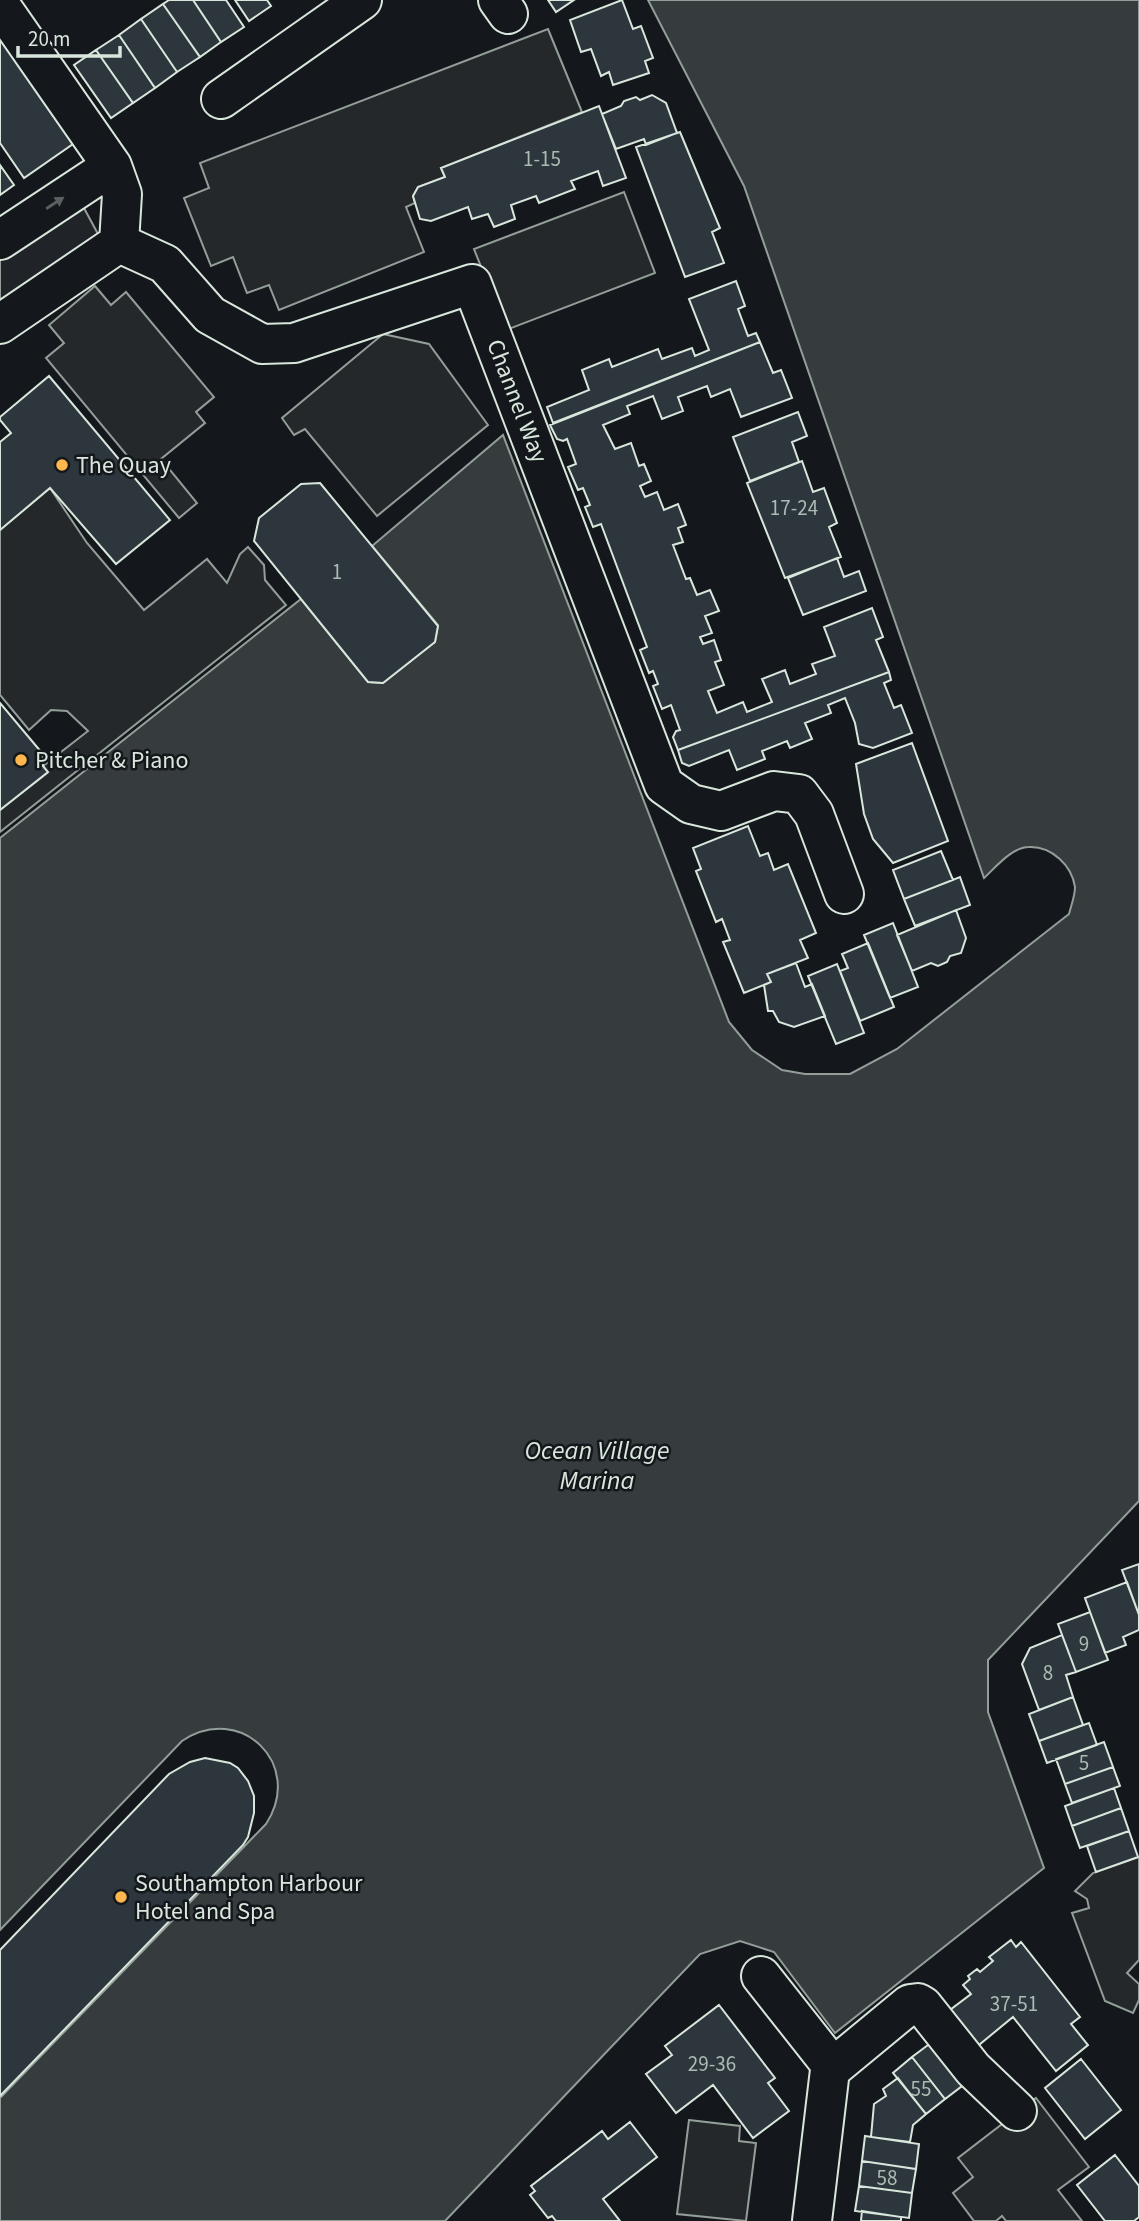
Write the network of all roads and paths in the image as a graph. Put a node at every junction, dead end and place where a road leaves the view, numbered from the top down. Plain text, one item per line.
1 (362, 0) edge
2 (0, 5) edge
3 (221, 99) dead end
4 (112, 166) junction
5 (0, 240) edge
6 (119, 243) junction
7 (0, 324) edge
8 (844, 894) dead end
9 (761, 1976) dead end
10 (832, 2066) junction
11 (1017, 2111) dead end
12 (812, 2221) edge

1 - 3 street
2 - 4 street
5 -> 4 street
4 - 6 street
6 - 7 street
6 - 8 street, Channel Way
9 - 10 street
10 - 11 street
10 - 12 street

